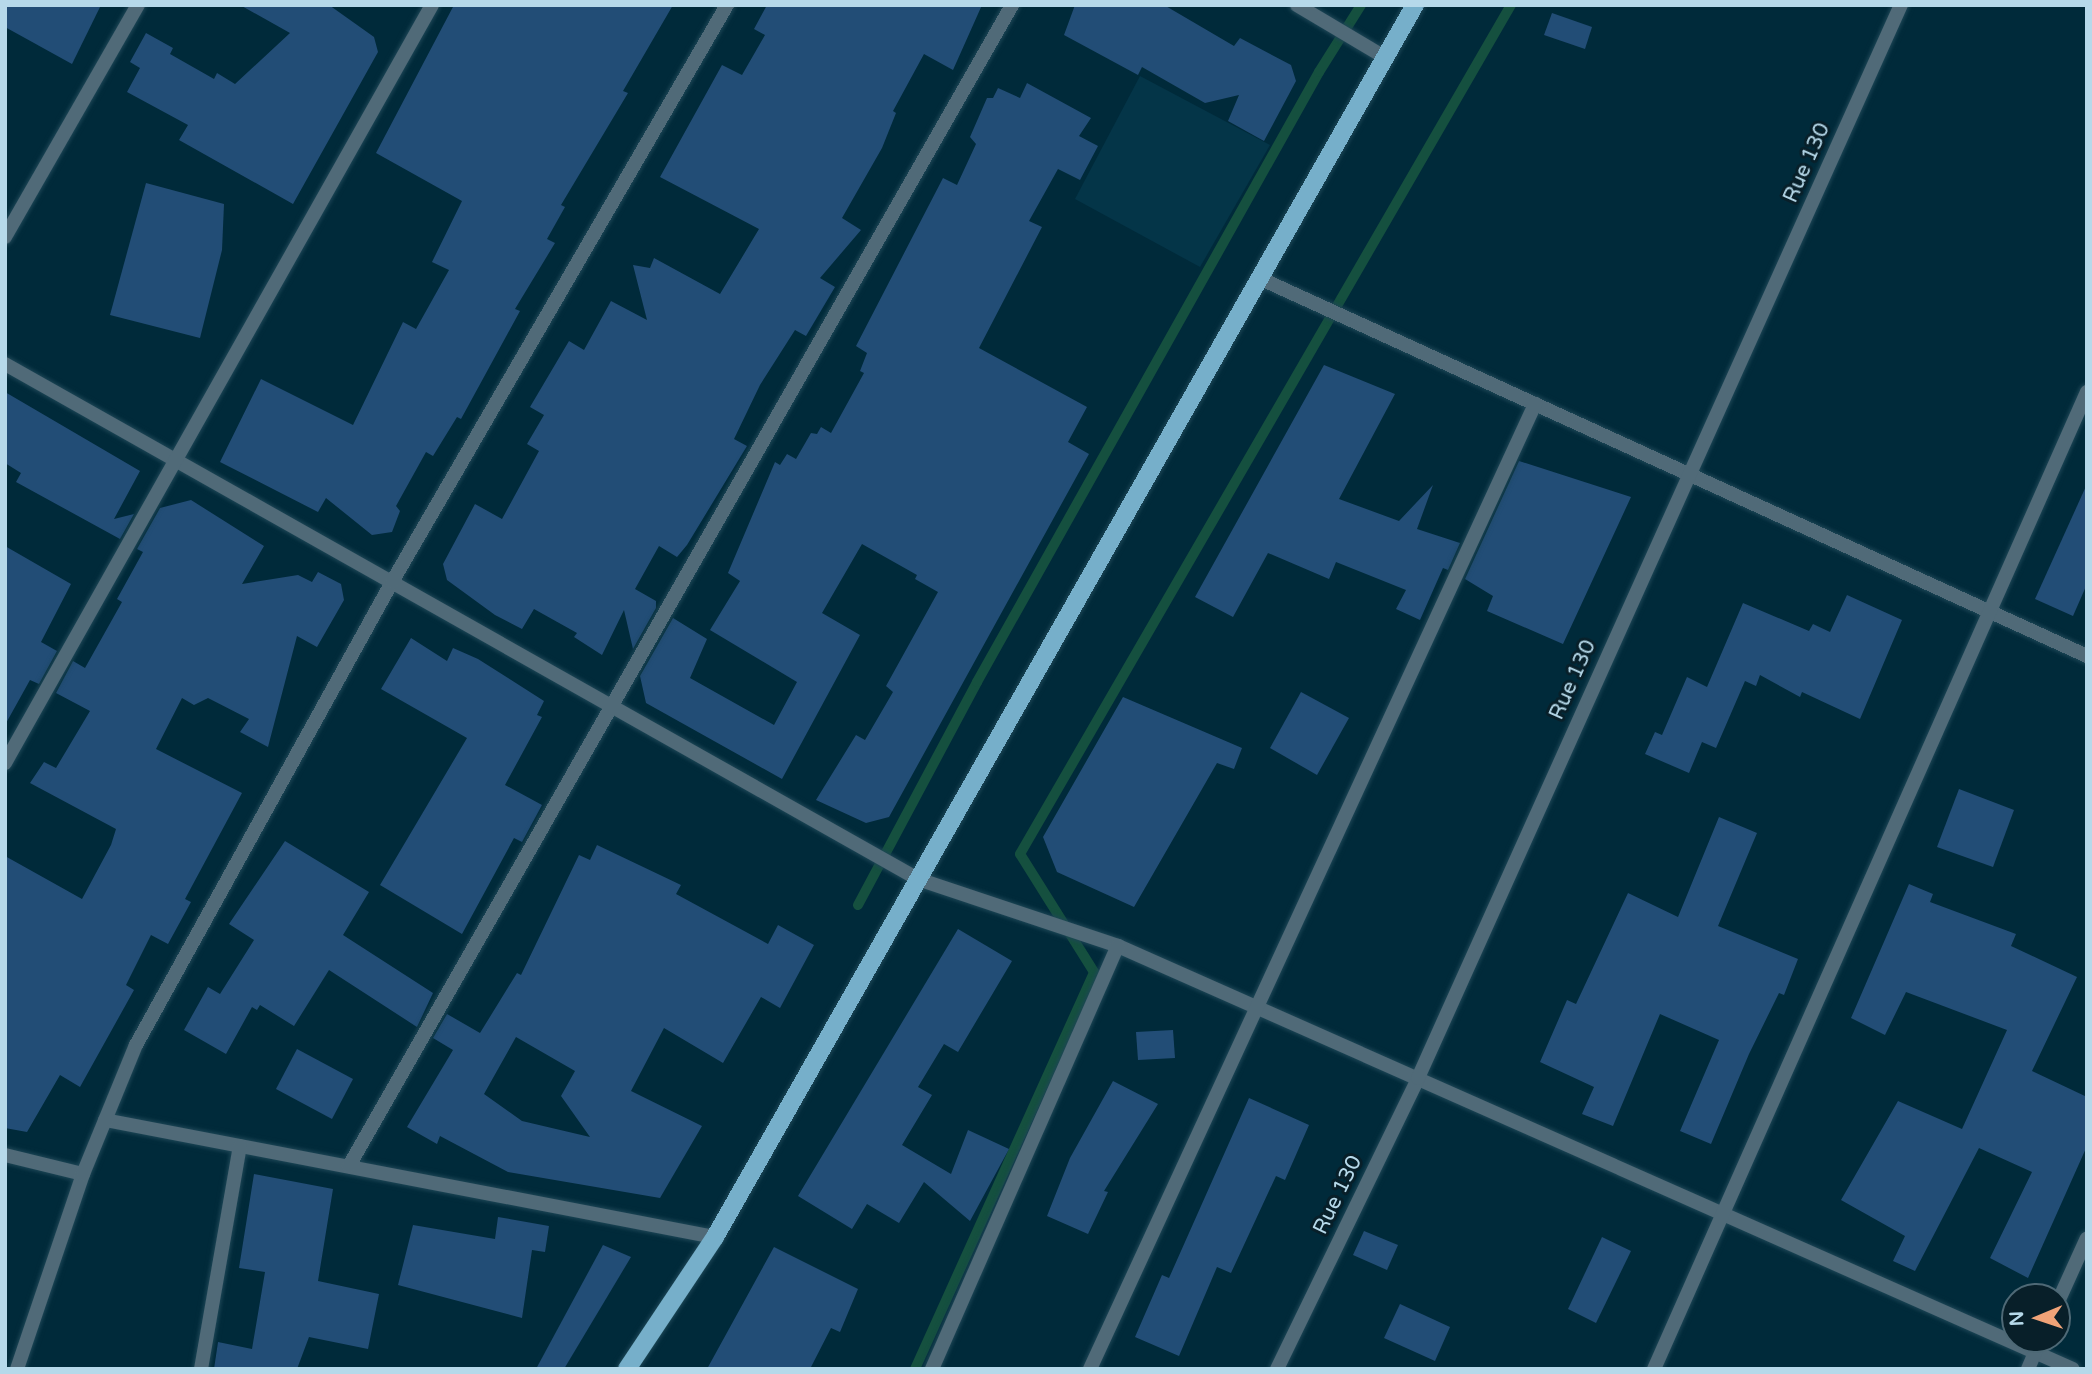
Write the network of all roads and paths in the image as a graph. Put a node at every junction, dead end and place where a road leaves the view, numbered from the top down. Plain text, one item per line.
1 (138, 5) edge
2 (432, 5) edge
3 (727, 5) edge
4 (1012, 5) edge
5 (1297, 5) edge
6 (1415, 5) edge
7 (1901, 5) edge
8 (1386, 58) junction
9 (5, 237) edge
10 (1259, 278) junction
11 (5, 364) edge
12 (2087, 392) edge
13 (1535, 404) junction
14 (175, 460) junction
15 (1688, 474) junction
16 (392, 582) junction
17 (1989, 612) junction
18 (2087, 656) edge
19 (612, 706) junction
20 (5, 763) edge
21 (918, 879) junction
22 (1118, 946) junction
23 (1259, 1008) junction
24 (1418, 1078) junction
25 (105, 1120) junction
26 (240, 1146) junction
27 (5, 1155) edge
28 (349, 1166) junction
29 (83, 1174) junction
30 (1723, 1213) junction
31 (715, 1237) junction
32 (2087, 1238) edge
33 (2067, 1283) edge
34 (2001, 1329) edge
35 (2050, 1353) edge
36 (17, 1369) edge
37 (201, 1369) edge
38 (627, 1369) edge
39 (932, 1369) edge
40 (1090, 1369) edge
41 (1277, 1369) edge
42 (1654, 1369) edge
43 (2073, 1369) edge

1 - 9 street
2 - 14 street
3 - 16 street
4 - 19 street
5 - 8 street
6 - 8 main road
7 - 15 street, Rue 130
8 - 10 main road
10 - 13 street
10 - 21 main road
11 - 14 street
12 - 17 street
13 - 15 street
13 - 23 street
14 - 16 street
14 - 20 street
15 - 17 street
15 - 24 street, Rue 130
16 - 19 street
16 - 25 street
17 - 18 street
17 - 30 street
19 - 21 street
19 - 28 street
21 - 22 street
21 - 31 main road
22 - 23 street
22 - 39 street
23 - 24 street
23 - 40 street
24 - 30 street
24 - 41 street, Rue 130
25 - 26 street
25 - 29 street
26 - 28 street
26 - 37 street
27 - 29 street
28 - 31 street
29 - 36 street
30 - 34 street
30 - 42 street
31 - 38 main road
32 - 33 street
35 - 43 street

